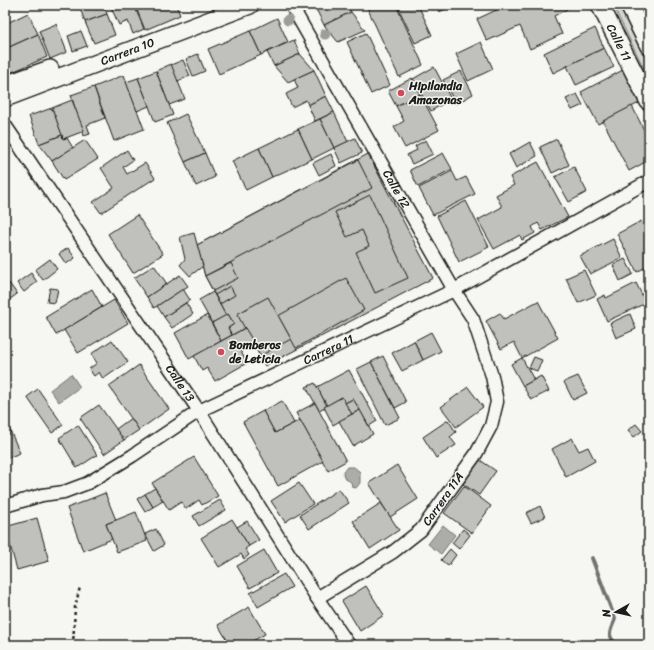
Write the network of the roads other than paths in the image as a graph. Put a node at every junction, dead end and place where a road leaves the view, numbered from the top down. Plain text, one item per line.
1 (221, 5) edge
2 (250, 5) edge
3 (291, 5) edge
4 (600, 5) edge
5 (629, 5) edge
6 (649, 46) edge
7 (5, 85) edge
8 (5, 98) edge
9 (649, 102) edge
10 (5, 125) edge
11 (649, 181) edge
12 (454, 290) junction
13 (492, 376) joint
14 (199, 411) junction
15 (5, 506) edge
16 (317, 598) junction
17 (349, 645) edge

1 - 7 main road, Carrera 10
2 - 8 main road, Carrera 10
3 - 12 street, Calle 12
4 - 9 main road, Calle 11
5 - 6 main road
10 - 14 street, Calle 13
11 - 12 street, Carrera 11
12 - 13 street, Calle 12
12 - 14 street, Carrera 11
13 - 16 street, Carrera 11A
14 - 15 street, Carrera 11
14 - 16 street, Calle 13
16 - 17 street, Calle 13

